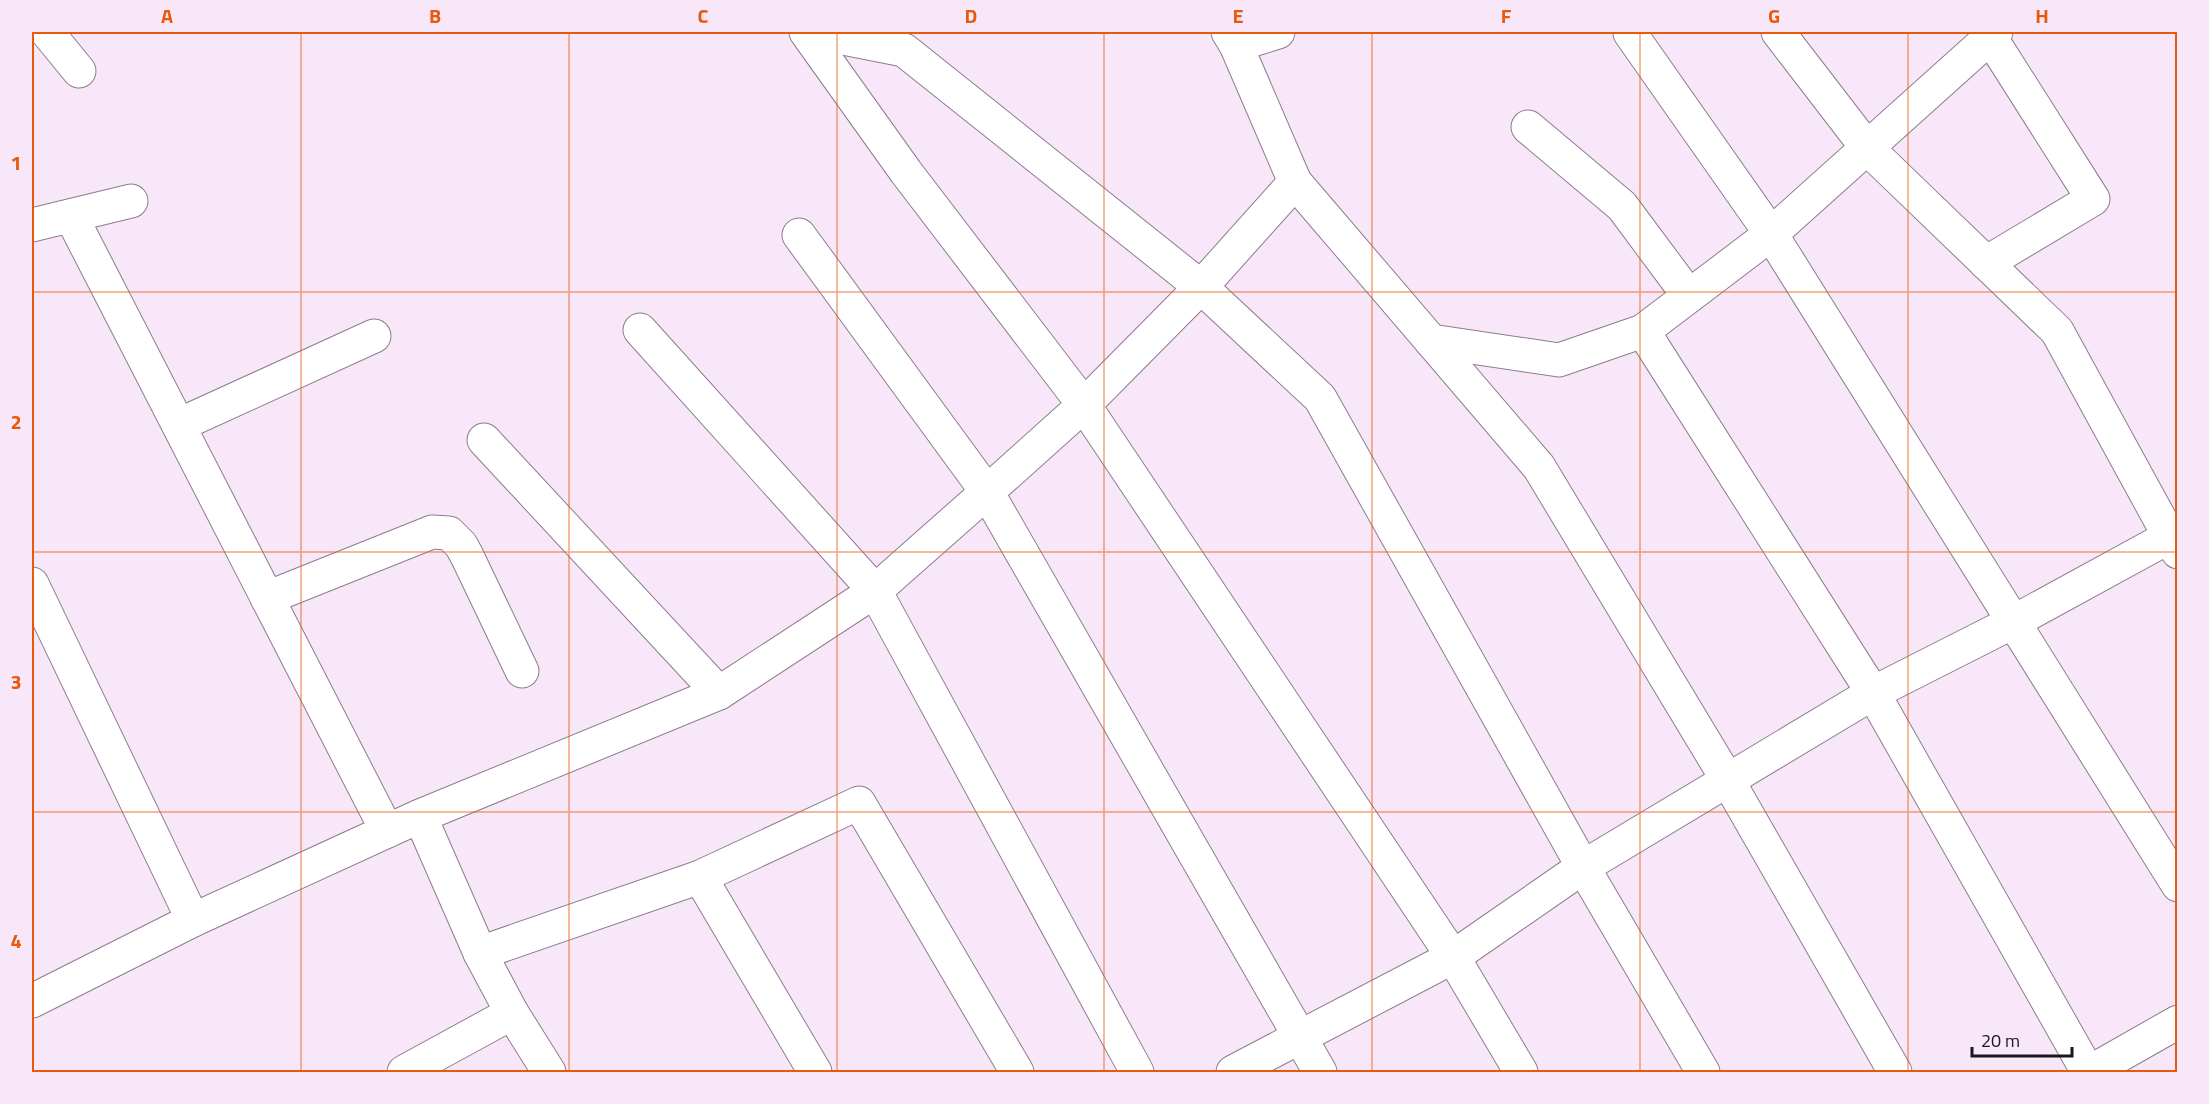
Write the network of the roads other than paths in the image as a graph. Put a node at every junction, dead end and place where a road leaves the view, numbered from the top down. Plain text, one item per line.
1 (47, 32) edge
2 (806, 32) edge
3 (813, 32) edge
4 (1278, 32) edge
5 (1779, 32) edge
6 (1630, 33) edge
7 (1991, 33) edge
8 (1232, 38) edge
9 (79, 71) dead end
10 (1528, 127) dead end
11 (1868, 149) junction
12 (1295, 182) junction
13 (131, 201) dead end
14 (71, 216) junction
15 (32, 225) edge
16 (1772, 234) junction
17 (799, 235) dead end
18 (1986, 263) junction
19 (1201, 287) junction
20 (1689, 296) junction
21 (640, 330) dead end
22 (1643, 330) junction
23 (374, 336) dead end
24 (1431, 341) junction
25 (1084, 405) junction
26 (179, 426) junction
27 (483, 440) dead end
28 (987, 492) junction
29 (2175, 541) edge
30 (32, 584) edge
31 (874, 591) junction
32 (267, 598) junction
33 (2015, 621) junction
34 (522, 671) dead end
35 (719, 693) junction
36 (1873, 693) junction
37 (1727, 780) junction
38 (420, 816) junction
39 (387, 831) junction
40 (1583, 867) junction
41 (700, 877) junction
42 (2178, 885) edge
43 (193, 920) junction
44 (480, 953) junction
45 (1453, 957) junction
46 (32, 1001) edge
47 (512, 1013) junction
48 (2178, 1022) edge
49 (1299, 1038) junction
50 (404, 1072) edge
51 (549, 1072) edge
52 (815, 1072) edge
53 (1017, 1072) edge
54 (1137, 1072) edge
55 (1233, 1072) edge
56 (1320, 1072) edge
57 (1521, 1072) edge
58 (1703, 1072) edge
59 (1895, 1072) edge
60 (2089, 1072) edge

1 - 9 street
2 - 25 street
3 - 19 street
4 - 8 street
5 - 11 street
6 - 16 street
7 - 11 street
7 - 18 street
8 - 12 street
10 - 20 street
11 - 16 street
11 - 18 street
12 - 19 street
12 - 24 street
13 - 14 street
14 - 15 street
14 - 26 street
16 - 20 street
16 - 33 street
17 - 28 street
18 - 29 street
19 - 25 street
19 - 40 street
20 - 22 street
21 - 31 street
22 - 24 street
22 - 36 street
23 - 26 street
24 - 37 street
25 - 28 street
25 - 45 street
26 - 32 street
27 - 35 street
28 - 31 street
28 - 49 street
29 - 33 street
30 - 43 street
31 - 35 street
31 - 54 street
32 - 34 street
32 - 39 street
33 - 36 street
33 - 42 street
35 - 38 street
36 - 37 street
36 - 60 street
37 - 40 street
37 - 59 street
38 - 39 street
38 - 44 street
39 - 43 street
40 - 45 street
40 - 58 street
41 - 44 street
41 - 52 street
41 - 53 street
43 - 46 street
44 - 47 street
45 - 49 street
45 - 57 street
47 - 50 street
47 - 51 street
48 - 60 street
49 - 55 street
49 - 56 street

